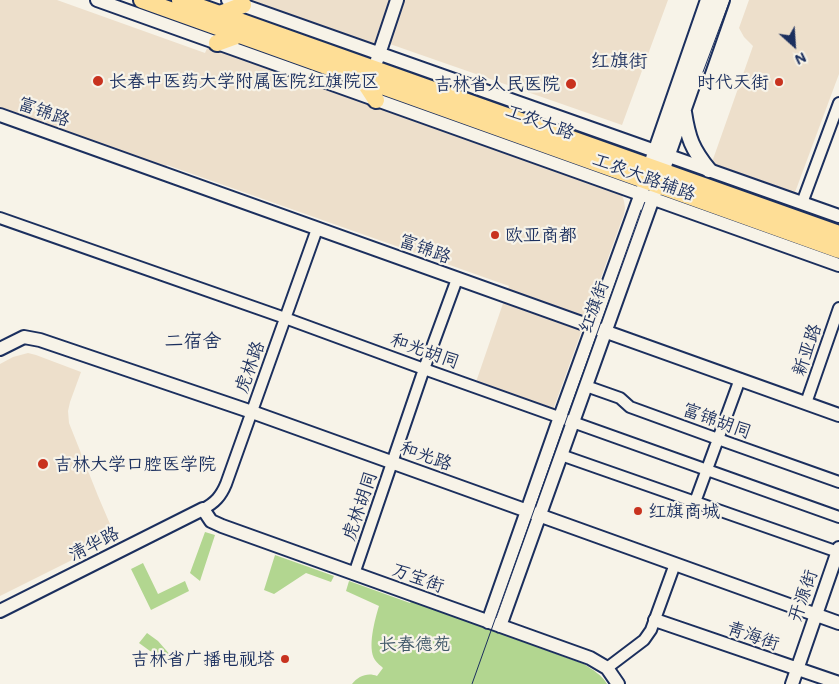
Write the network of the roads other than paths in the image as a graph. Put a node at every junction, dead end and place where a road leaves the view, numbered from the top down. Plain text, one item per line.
1 (98, 0) edge
2 (142, 0) edge
3 (180, 0) edge
4 (397, 0) edge
5 (708, 0) edge
6 (722, 0) edge
7 (235, 2) edge
8 (220, 14) junction
9 (240, 35) junction
10 (217, 43) junction
11 (372, 67) junction
12 (376, 100) junction
13 (839, 103) edge
14 (684, 109) junction
15 (0, 115) edge
16 (662, 154) junction
17 (709, 170) junction
18 (651, 183) junction
19 (802, 203) junction
20 (839, 216) edge
21 (0, 218) edge
22 (317, 228) junction
23 (839, 234) edge
24 (839, 250) edge
25 (839, 265) edge
26 (457, 279) junction
27 (839, 308) edge
28 (285, 318) junction
29 (592, 326) junction
30 (605, 331) junction
31 (0, 349) edge
32 (424, 369) junction
33 (740, 380) junction
34 (586, 386) junction
35 (806, 403) junction
36 (252, 412) junction
37 (839, 415) edge
38 (560, 416) junction
39 (573, 421) junction
40 (718, 439) junction
41 (561, 455) junction
42 (392, 462) junction
43 (707, 469) junction
44 (839, 482) edge
45 (695, 502) junction
46 (203, 509) junction
47 (527, 511) junction
48 (539, 515) junction
49 (839, 517) edge
50 (838, 550) edge
51 (675, 564) junction
52 (354, 574) junction
53 (0, 611) edge
54 (816, 614) junction
55 (655, 620) junction
56 (839, 622) edge
57 (494, 624) junction
58 (607, 668) junction
59 (797, 669) junction
60 (839, 683) edge
61 (618, 684) edge
62 (792, 684) edge

1 - 10 street, 工农大路辅路
2 - 9 main road, 工农大路
3 - 8 main road, 工农大路
4 - 11 street
5 - 16 main road, 红旗街
6 - 14 main road, 红旗街
7 - 8 main road
7 - 11 street, 工农大路辅路
8 - 11 main road, 工农大路
9 - 10 main road
9 - 11 main road, 工农大路
10 - 12 street, 工农大路辅路
11 - 12 main road
11 - 16 street, 工农大路辅路
11 - 18 main road, 工农大路
12 - 18 street, 工农大路辅路
13 - 19 street
14 - 16 main road, 红旗街
14 - 17 main road
15 - 22 street, 富锦路
16 - 17 street, 工农大路辅路
16 - 18 main road, 红旗街
17 - 19 street, 工农大路辅路
18 - 23 main road, 工农大路
18 - 24 main road, 工农大路
18 - 25 street, 工农大路辅路
18 - 29 street, 红旗街
18 - 30 street, 红旗街
19 - 20 street, 工农大路辅路
21 - 28 street, 和光胡同
22 - 26 street, 富锦路
22 - 28 street, 虎林路
26 - 29 street, 富锦路
26 - 32 street, 虎林胡同
27 - 35 street, 新亚路
28 - 32 street, 和光胡同
28 - 36 street, 虎林路
29 - 30 street, 富锦路
29 - 38 street, 红旗街
30 - 33 street, 富锦路
30 - 34 street, 红旗街
31 - 36 street, 和光路
32 - 38 street, 和光胡同
32 - 42 street, 虎林胡同
33 - 35 street, 富锦路
33 - 40 street
34 - 39 street, 红旗街
34 - 40 street, 富锦胡同
35 - 37 street, 富锦路
36 - 42 street, 和光路
36 - 46 street, 虎林路
38 - 39 street, 和光胡同
38 - 47 street, 红旗街
39 - 41 street, 红旗街
39 - 43 street, 和光胡同
40 - 43 street
40 - 44 street, 富锦胡同
41 - 45 street
41 - 48 street, 红旗街
42 - 47 street, 和光路
42 - 52 street, 虎林胡同
43 - 45 street
43 - 49 street, 和光胡同
45 - 50 street
46 - 52 street, 万宝街
46 - 53 street, 清华路
47 - 48 street, 和光路
47 - 57 street, 红旗街
48 - 51 street, 和光路
48 - 57 street, 红旗街
50 - 54 street, 开源街
51 - 54 street, 和光路
51 - 55 street
52 - 57 street, 万宝街
54 - 56 street, 和光路
54 - 59 street, 开源街
55 - 58 street
55 - 59 street, 青海街
57 - 58 street, 万宝街
58 - 61 street, 万宝街
59 - 60 street, 青海街
59 - 62 street, 开源街

